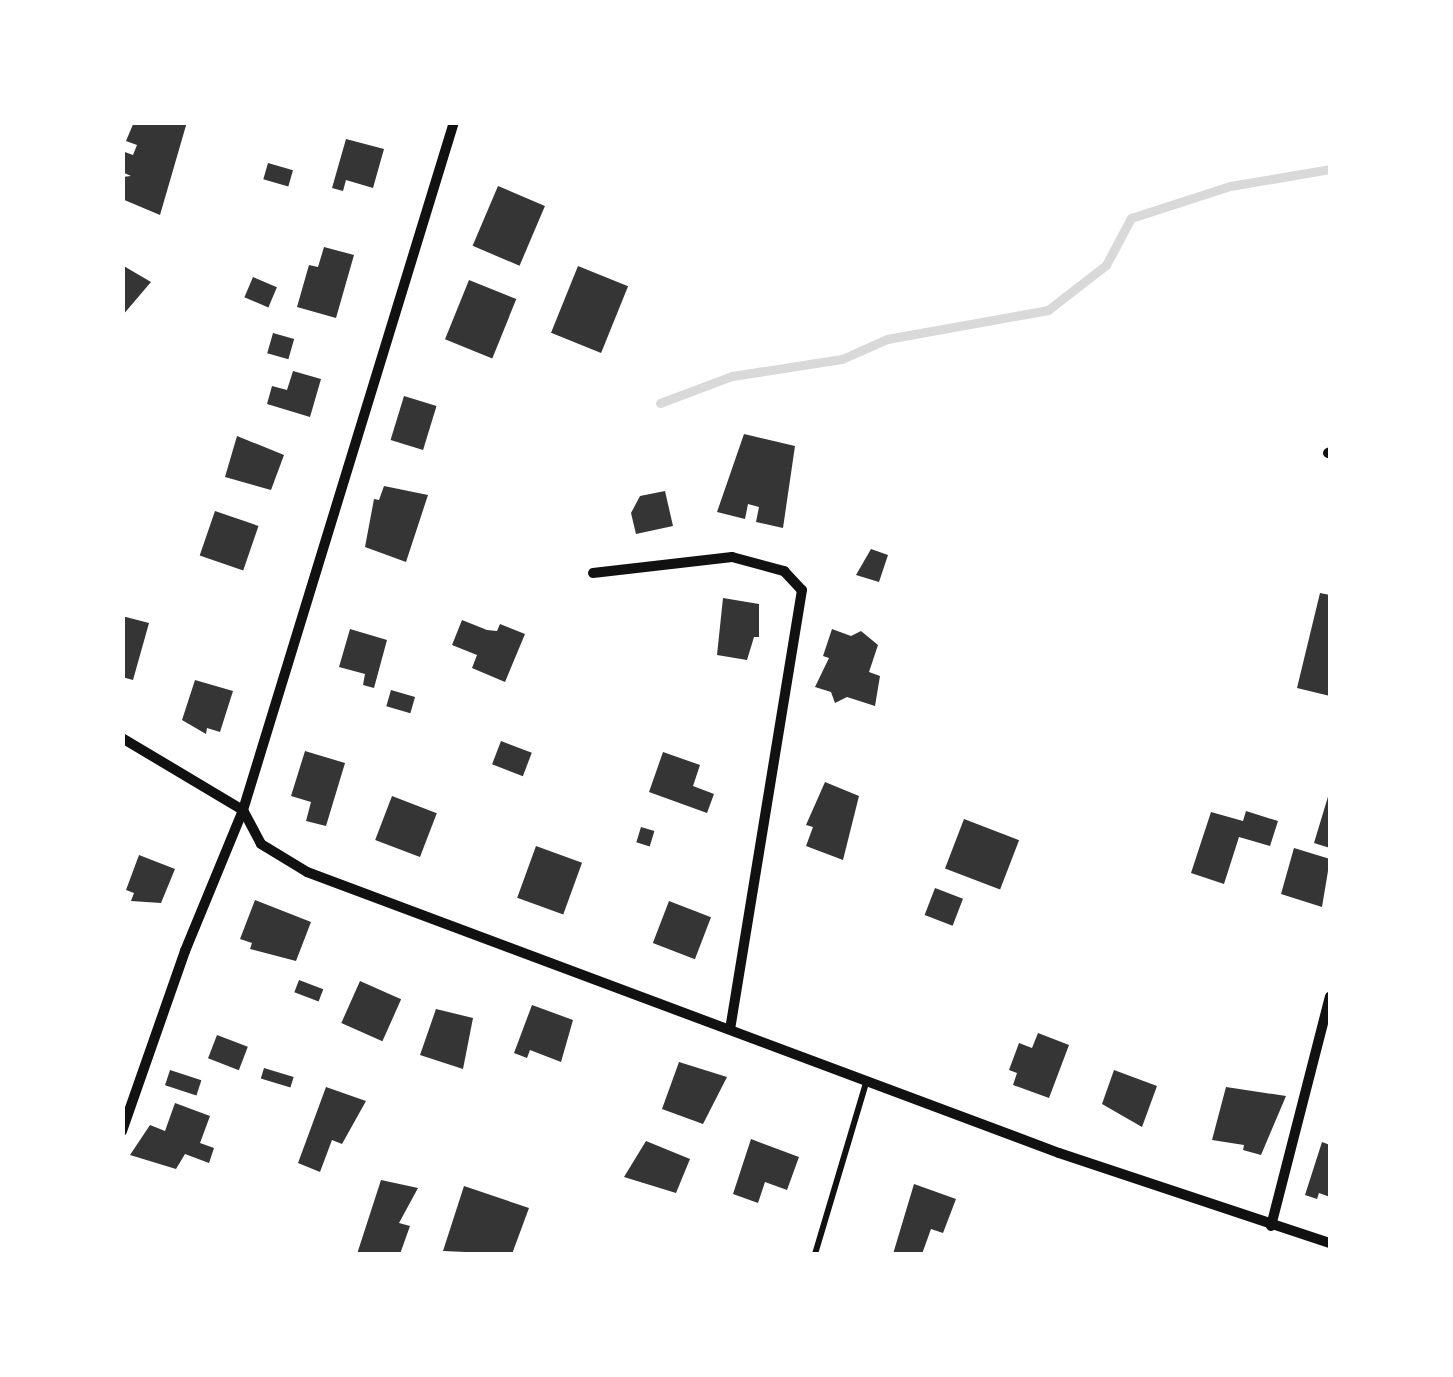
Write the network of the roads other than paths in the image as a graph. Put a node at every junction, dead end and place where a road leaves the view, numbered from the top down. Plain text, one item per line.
1 (454, 122) edge
2 (594, 573) dead end
3 (122, 738) edge
4 (243, 810) junction
5 (1330, 996) edge
6 (730, 1028) junction
7 (867, 1078) junction
8 (122, 1131) edge
9 (1271, 1226) junction
10 (1330, 1244) edge
11 (815, 1254) edge

1 - 4 street
2 - 6 street
3 - 4 street
4 - 6 street
4 - 8 street
5 - 9 street
6 - 7 street
7 - 9 street
7 - 11 lane
9 - 10 street

